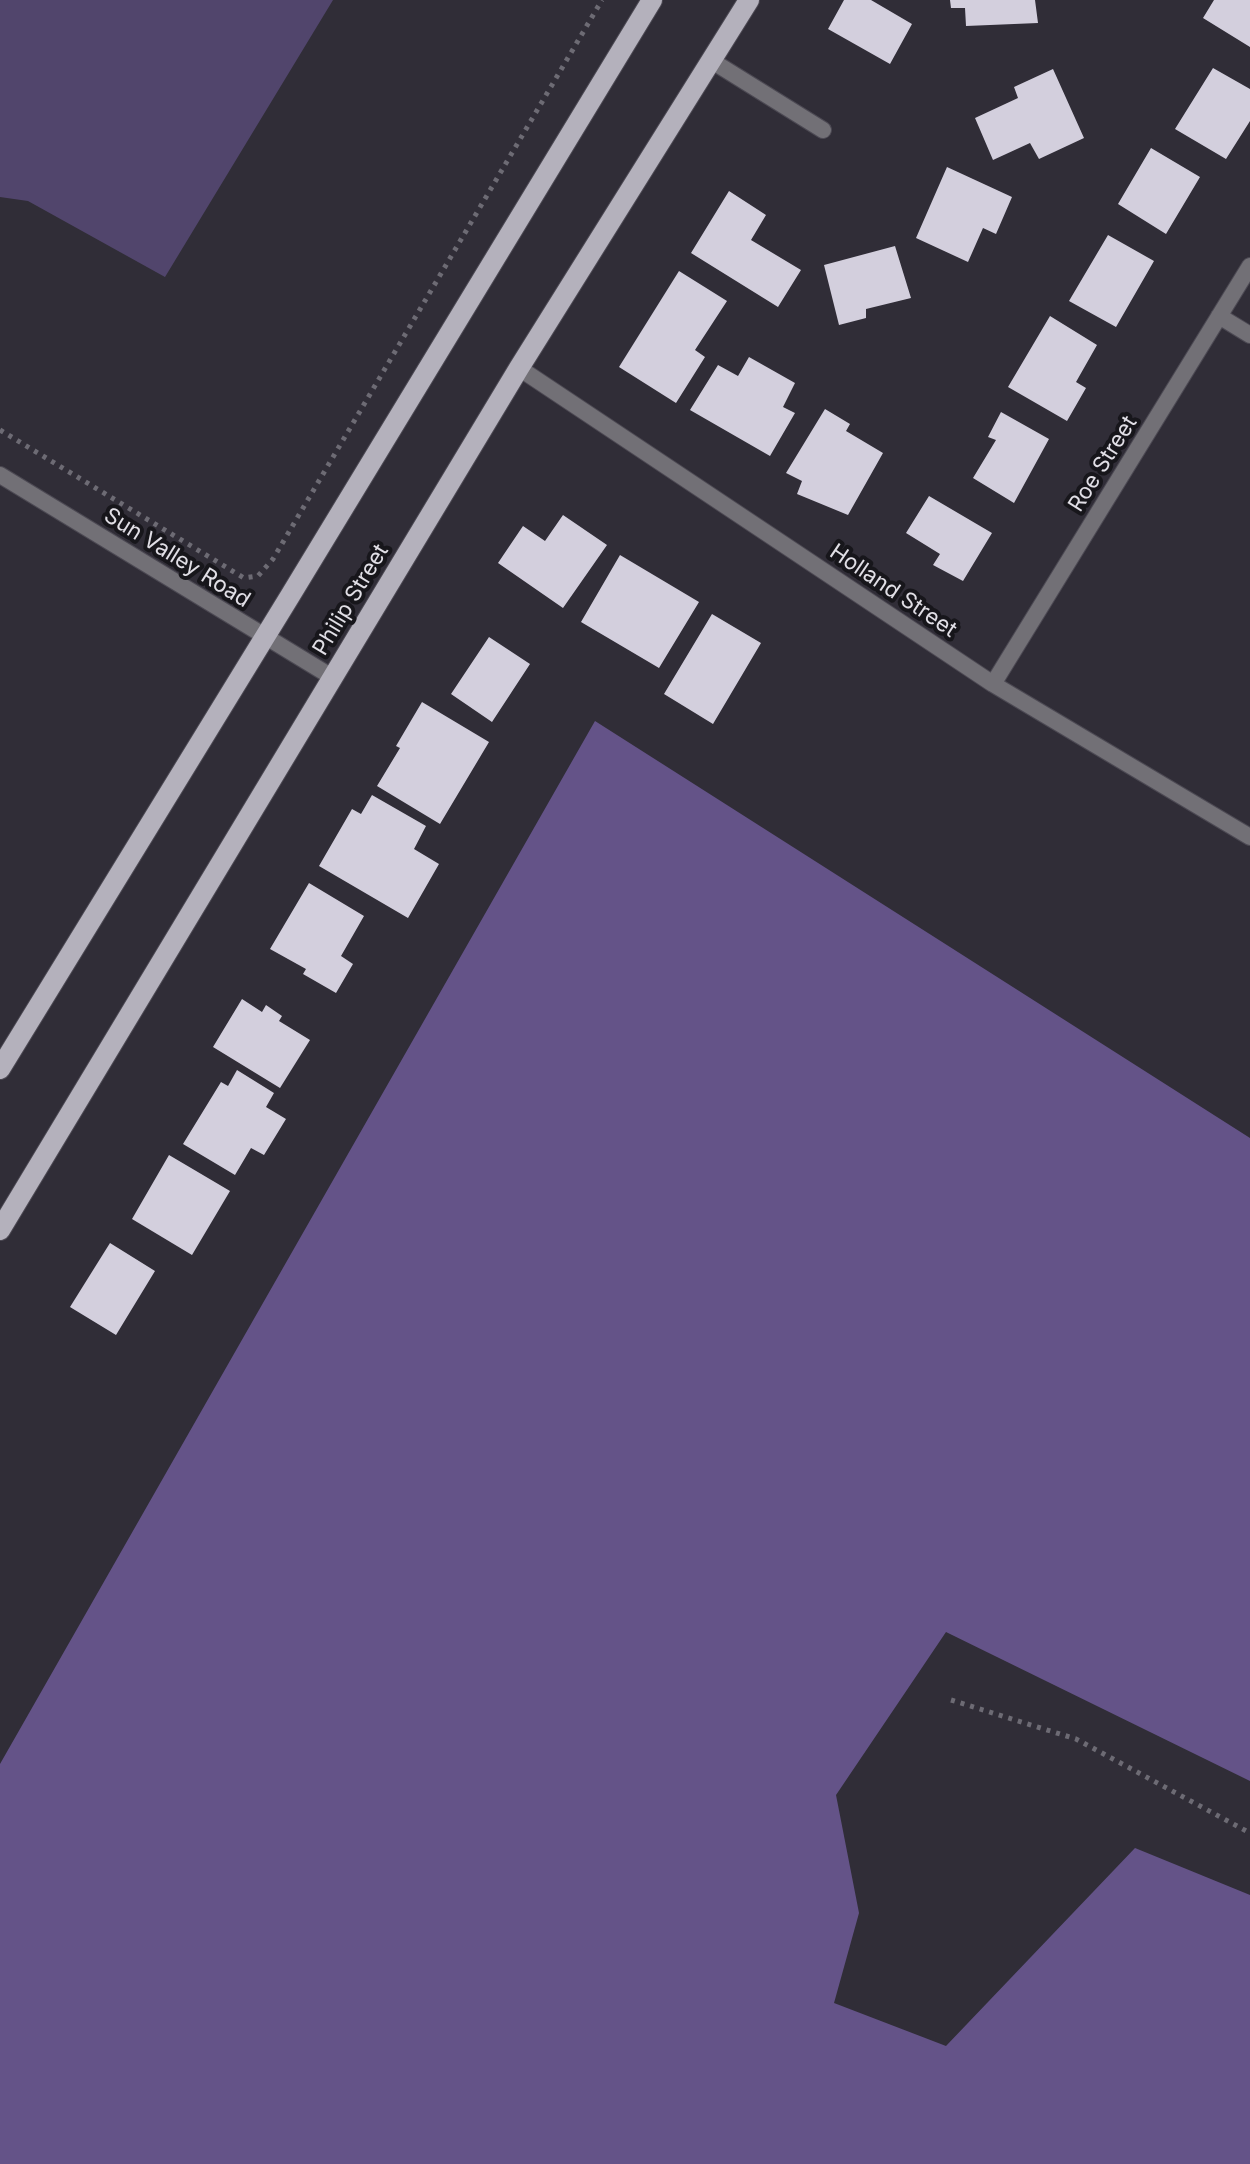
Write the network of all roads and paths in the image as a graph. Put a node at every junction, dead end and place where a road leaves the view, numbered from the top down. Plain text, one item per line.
1 (602, 0) edge
2 (652, 0) edge
3 (749, 0) edge
4 (712, 61) junction
5 (823, 130) dead end
6 (1250, 266) edge
7 (1219, 316) junction
8 (1250, 335) edge
9 (519, 368) junction
10 (0, 430) edge
11 (0, 475) edge
12 (265, 638) junction
13 (332, 677) junction
14 (993, 684) junction
15 (1250, 837) edge
16 (0, 1069) edge
17 (0, 1230) edge
18 (951, 1700) dead end
19 (1250, 1833) edge

1 - 10 path
2 - 12 main road
3 - 4 main road, Philip Street
4 - 5 street
4 - 9 main road, Philip Street
6 - 7 street, Roe Street
7 - 8 street
7 - 14 street, Roe Street
9 - 13 main road, Philip Street
9 - 14 street, Holland Street
11 - 12 street, Sun Valley Road
12 - 13 street, Sun Valley Road
12 - 16 main road
13 - 17 main road, Philip Street
14 - 15 street, Holland Street
18 - 19 path

